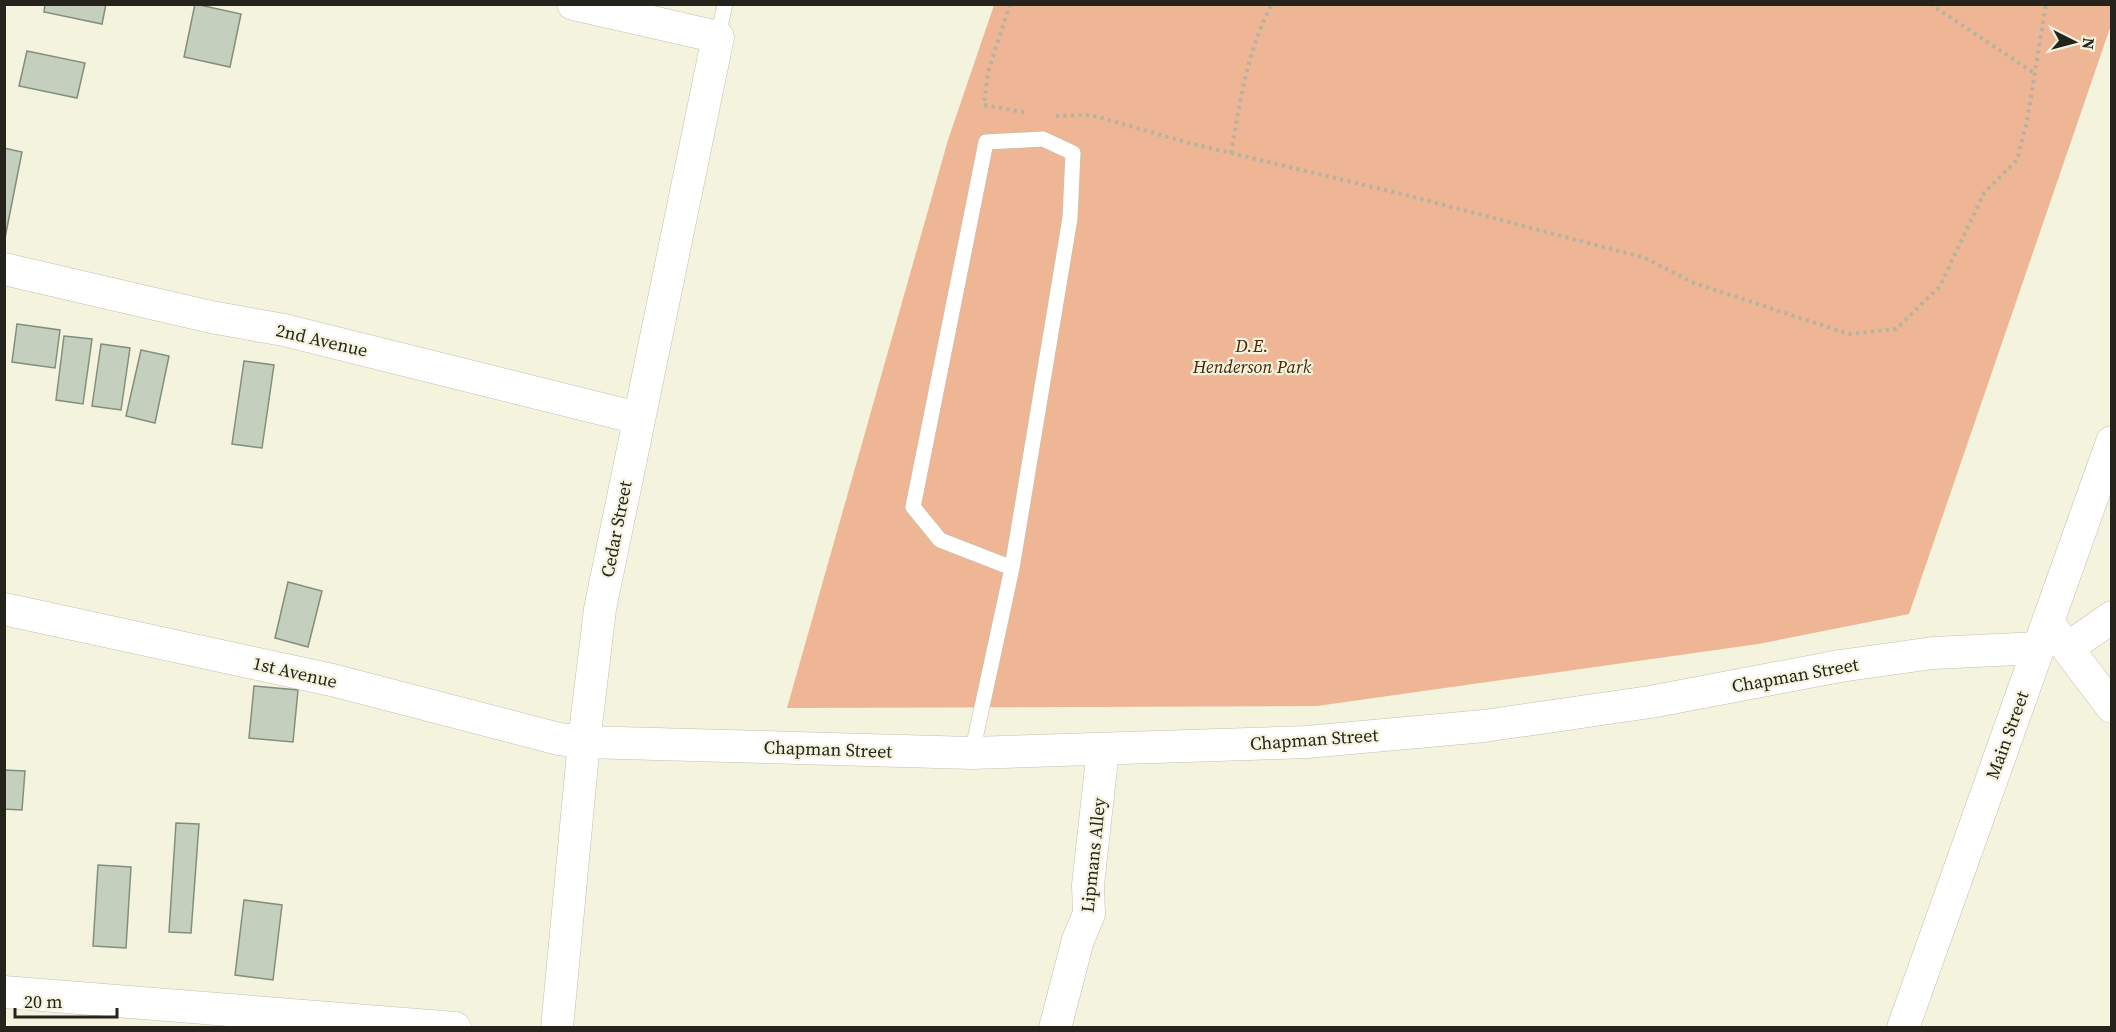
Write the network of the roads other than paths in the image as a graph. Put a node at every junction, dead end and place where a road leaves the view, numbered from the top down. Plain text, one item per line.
1 (573, 4) edge
2 (725, 4) edge
3 (718, 37) junction
4 (4, 269) edge
5 (638, 418) junction
6 (2112, 442) edge
7 (1012, 568) junction
8 (4, 609) edge
9 (2112, 617) edge
10 (2051, 640) junction
11 (2112, 707) edge
12 (584, 742) junction
13 (1103, 750) junction
14 (972, 753) junction
15 (4, 992) edge
16 (455, 1028) edge
17 (557, 1028) edge
18 (1055, 1028) edge
19 (1903, 1028) edge

1 - 3 street
2 - 3 lane
3 - 5 street, Cedar Street
4 - 5 street, 2nd Avenue
5 - 12 street, Cedar Street
6 - 10 street, Main Street
7 - 7 lane
7 - 14 lane
8 - 12 street, 1st Avenue
9 - 10 street
10 - 11 street
10 - 13 street, Chapman Street
10 - 19 street, Main Street
12 - 14 street, Chapman Street
12 - 17 street, Cedar Street
13 - 14 street, Chapman Street
13 - 18 street, Lipmans Alley
15 - 16 street

